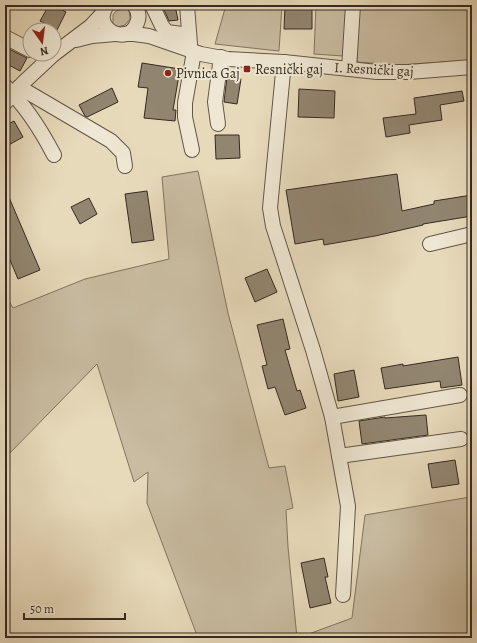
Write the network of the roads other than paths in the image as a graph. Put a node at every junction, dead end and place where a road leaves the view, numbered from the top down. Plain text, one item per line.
1 (152, 5) edge
2 (187, 5) edge
3 (353, 5) edge
4 (105, 9) edge
5 (136, 10) edge
6 (120, 34) junction
7 (189, 35) junction
8 (5, 37) edge
9 (159, 39) junction
10 (68, 43) junction
11 (22, 46) edge
12 (62, 47) edge
13 (192, 51) junction
14 (221, 57) junction
15 (41, 62) edge
16 (284, 62) junction
17 (472, 67) edge
18 (349, 69) junction
19 (11, 92) edge
20 (218, 124) dead end
21 (192, 150) dead end
22 (54, 155) dead end
23 (125, 166) dead end
24 (472, 234) edge
25 (430, 244) dead end
26 (460, 395) dead end
27 (332, 417) junction
28 (461, 439) dead end
29 (339, 456) junction
30 (343, 595) dead end

1 - 7 street
2 - 7 street
3 - 18 street
4 - 6 street
4 - 10 street, I. Resnički gaj
5 - 6 street
5 - 9 street, I. Resnički gaj
6 - 9 street, I. Resnički gaj
6 - 10 street, I. Resnički gaj
7 - 13 street
8 - 11 street
9 - 13 street, I. Resnički gaj
10 - 12 street, I. Resnički gaj
13 - 14 street, I. Resnički gaj
13 - 21 street
14 - 16 street, I. Resnički gaj
14 - 20 street
15 - 19 street, I. Resnički gaj
16 - 18 street, I. Resnički gaj
16 - 27 street
17 - 18 street, I. Resnički gaj
19 - 22 street
19 - 23 street
24 - 25 street
26 - 27 street
27 - 29 street
28 - 29 street
29 - 30 street

